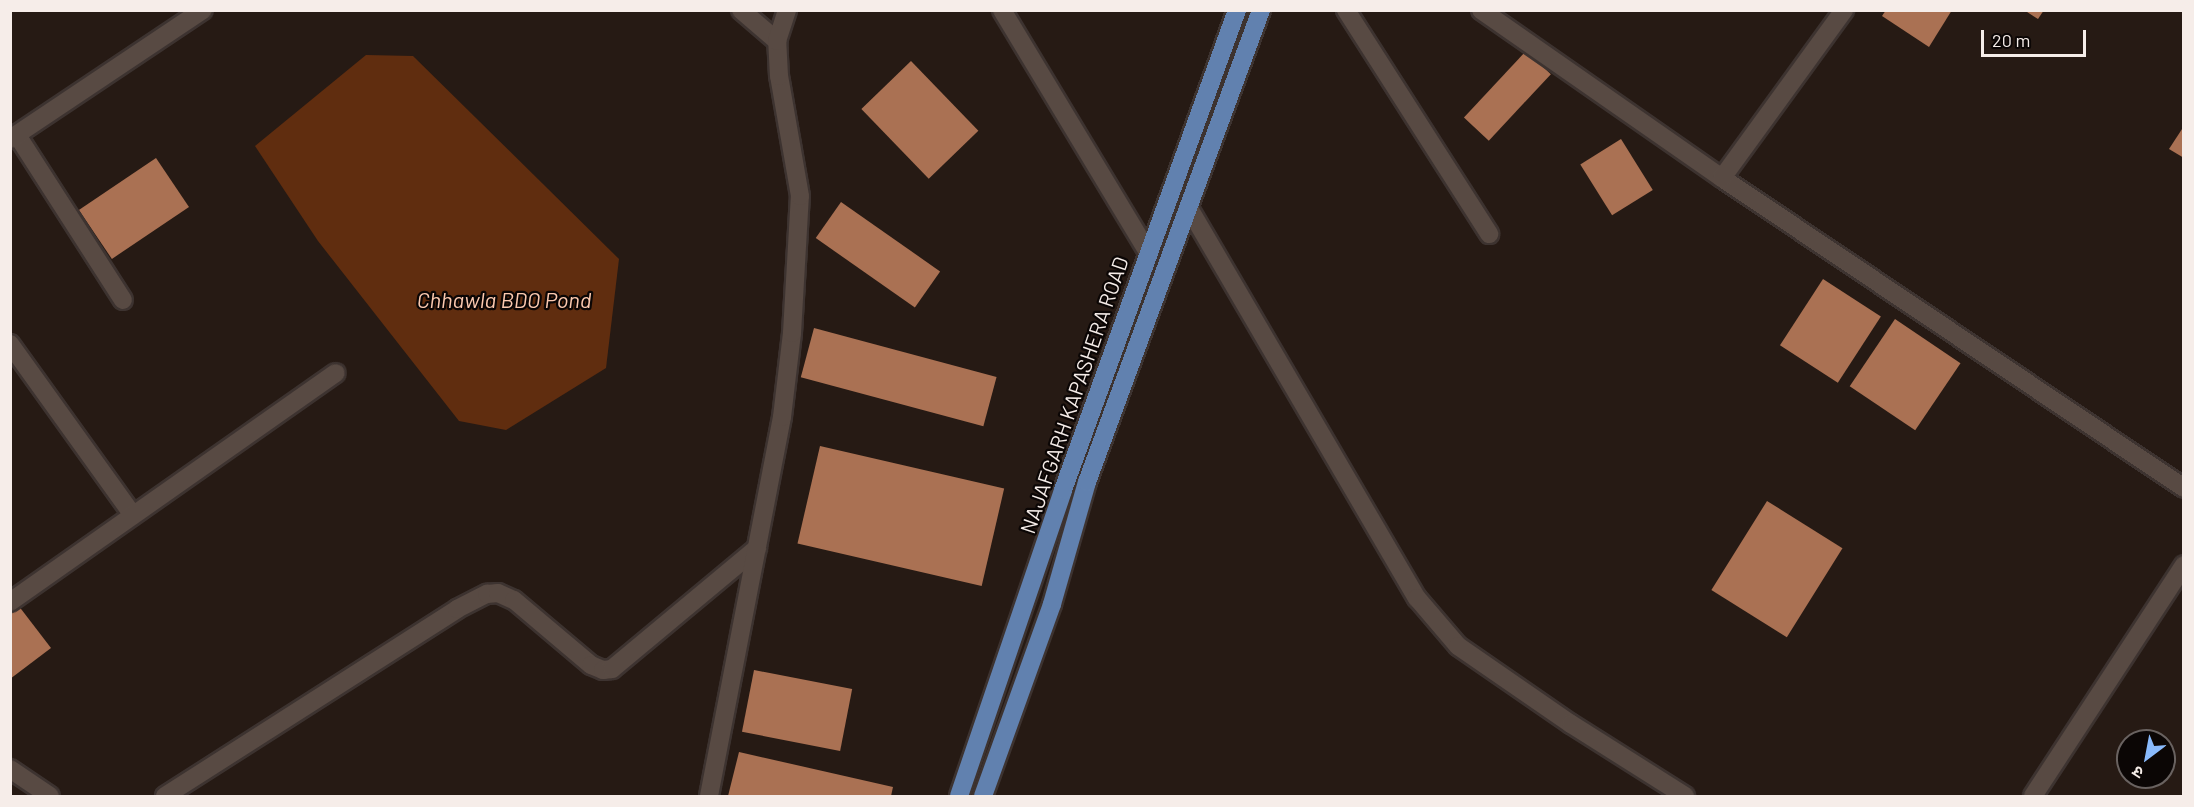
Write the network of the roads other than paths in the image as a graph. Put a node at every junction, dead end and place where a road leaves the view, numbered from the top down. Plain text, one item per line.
1 (203, 10) edge
2 (741, 10) edge
3 (787, 10) edge
4 (1002, 10) edge
5 (1237, 10) edge
6 (1262, 10) edge
7 (1346, 10) edge
8 (1481, 10) edge
9 (1844, 10) edge
10 (777, 41) junction
11 (14, 137) edge
12 (1722, 178) junction
13 (1190, 210) junction
14 (1489, 234) dead end
15 (1148, 252) junction
16 (123, 300) dead end
17 (10, 344) edge
18 (336, 373) dead end
19 (2184, 488) edge
20 (132, 514) junction
21 (757, 548) junction
22 (2184, 565) edge
23 (10, 602) edge
24 (10, 769) edge
25 (50, 796) edge
26 (165, 796) edge
27 (709, 796) edge
28 (959, 796) edge
29 (983, 796) edge
30 (1684, 796) edge
31 (2033, 796) edge

1 - 11 street
2 - 10 street
3 - 10 street
4 - 15 street
5 - 15 main road, NAJAFGARH KAPASHERA ROAD
6 - 13 main road
7 - 14 street
8 - 12 street
9 - 12 street
10 - 21 street
11 - 16 street
12 - 19 street
13 - 29 main road
13 - 30 street
15 - 28 main road, NAJAFGARH KAPASHERA ROAD
17 - 20 street
18 - 20 street
20 - 23 street
21 - 26 street
21 - 27 street
22 - 31 street
24 - 25 street

